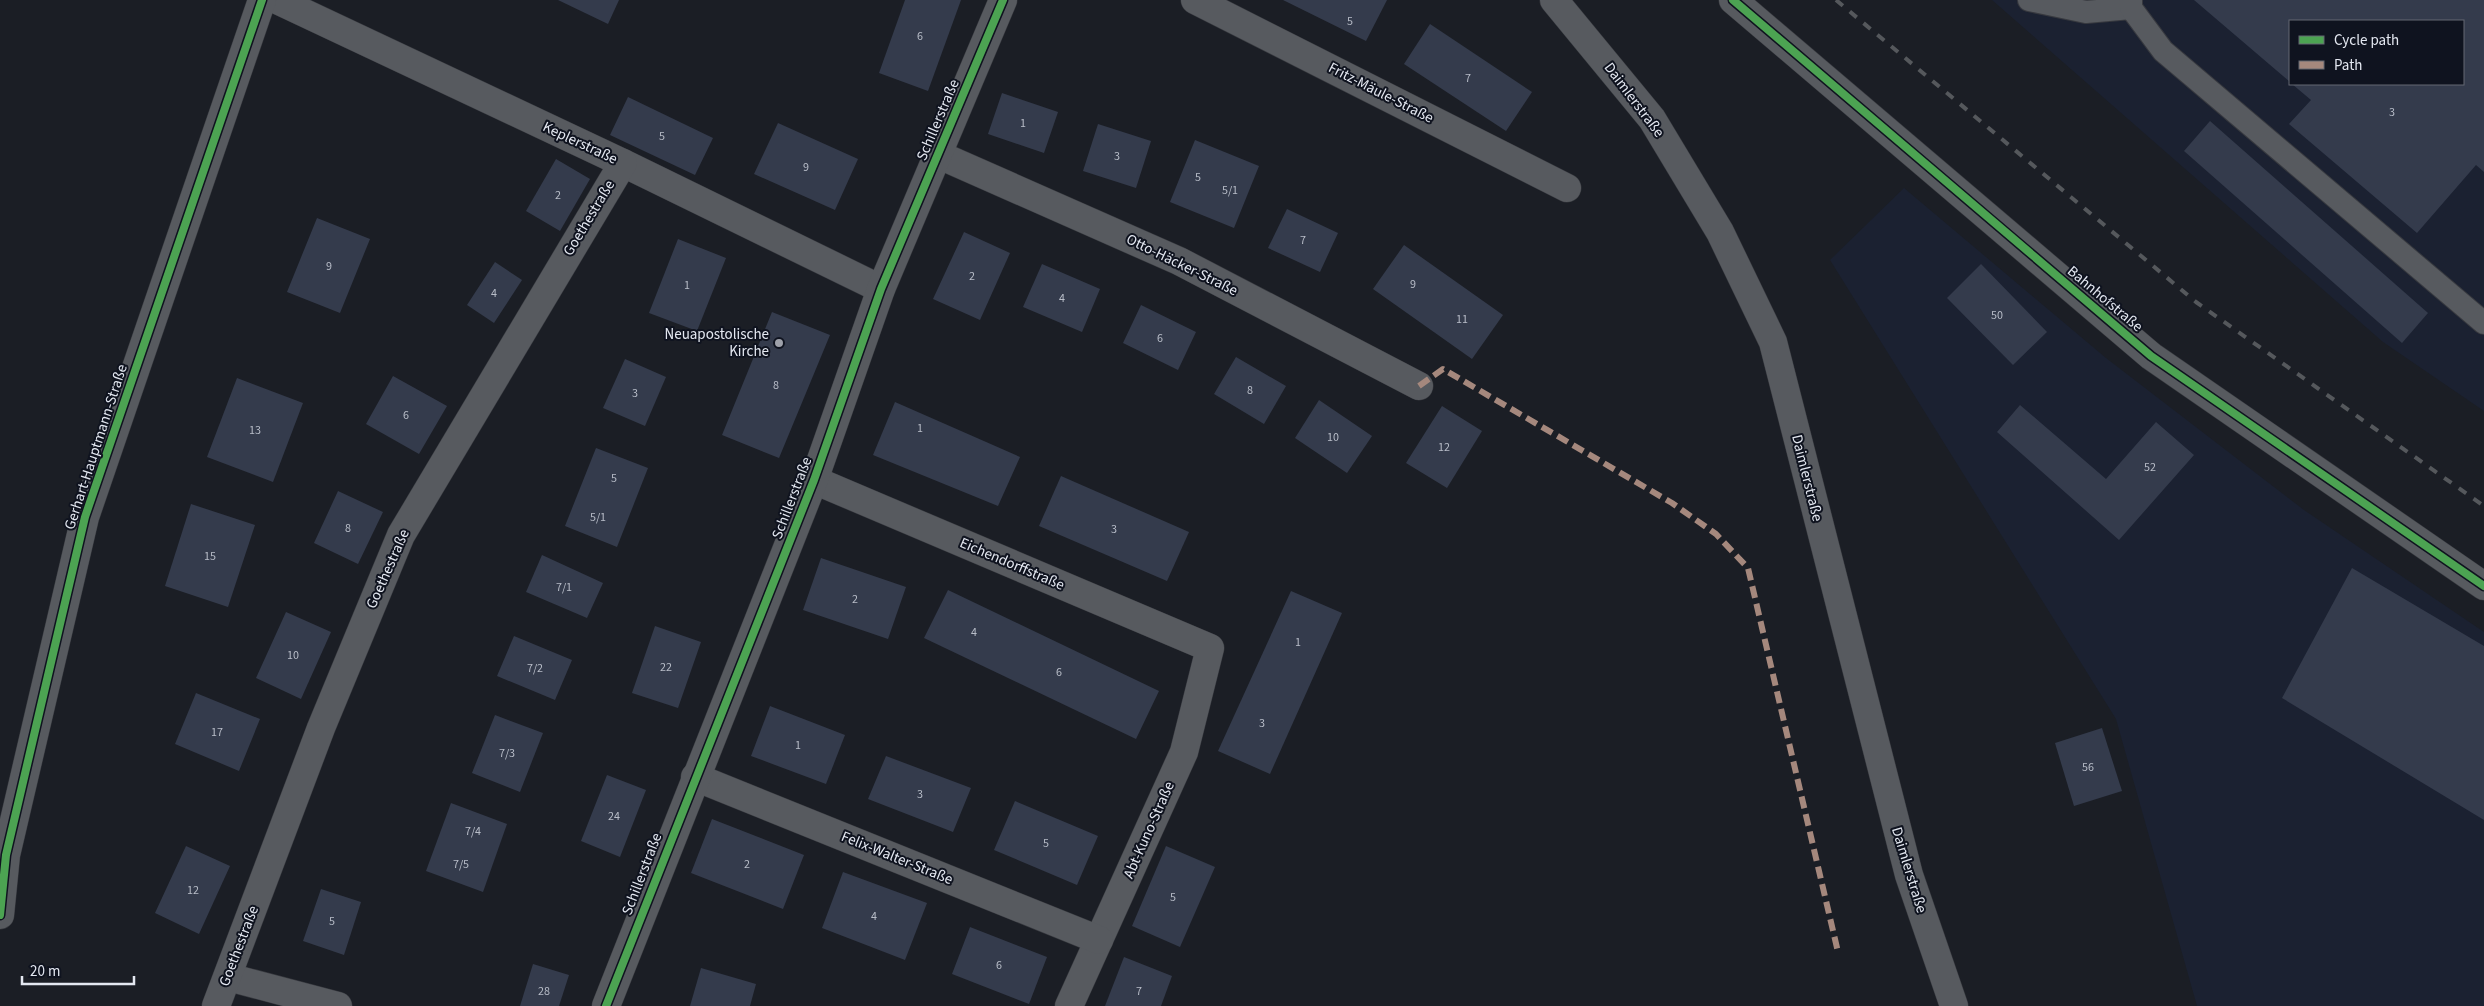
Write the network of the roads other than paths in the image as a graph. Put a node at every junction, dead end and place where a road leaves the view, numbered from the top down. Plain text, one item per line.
1 (262, 0) edge
2 (277, 0) edge
3 (1003, 0) edge
4 (1195, 0) edge
5 (1554, 0) edge
6 (1733, 0) edge
7 (2029, 0) edge
8 (2131, 4) edge
9 (939, 154) junction
10 (622, 163) junction
11 (1567, 188) dead end
12 (881, 289) junction
13 (2484, 323) edge
14 (1419, 386) dead end
15 (814, 480) junction
16 (2484, 586) edge
17 (1210, 648) joint
18 (695, 777) junction
19 (0, 915) edge
20 (1099, 940) junction
21 (228, 977) junction
22 (216, 1006) edge
23 (338, 1006) edge
24 (606, 1006) edge
25 (1069, 1006) edge
26 (1954, 1006) edge

1 - 19 street, Gerhart-Hauptmann-Straße
2 - 10 street, Keplerstraße
3 - 9 street, Schillerstraße
4 - 11 street, Fritz-Mäule-Straße
5 - 26 street, Daimlerstraße
6 - 16 street, Bahnhofstraße
7 - 8 lane
8 - 13 lane
9 - 12 street, Schillerstraße
9 - 14 street, Otto-Häcker-Straße
10 - 12 street, Keplerstraße
10 - 21 street, Goethestraße
12 - 15 street, Schillerstraße
15 - 17 street, Eichendorffstraße
15 - 18 street, Schillerstraße
17 - 20 street, Abt-Kuno-Straße
18 - 20 street, Felix-Walter-Straße
18 - 24 street, Schillerstraße
20 - 25 street, Abt-Kuno-Straße
21 - 22 street, Goethestraße
21 - 23 street

